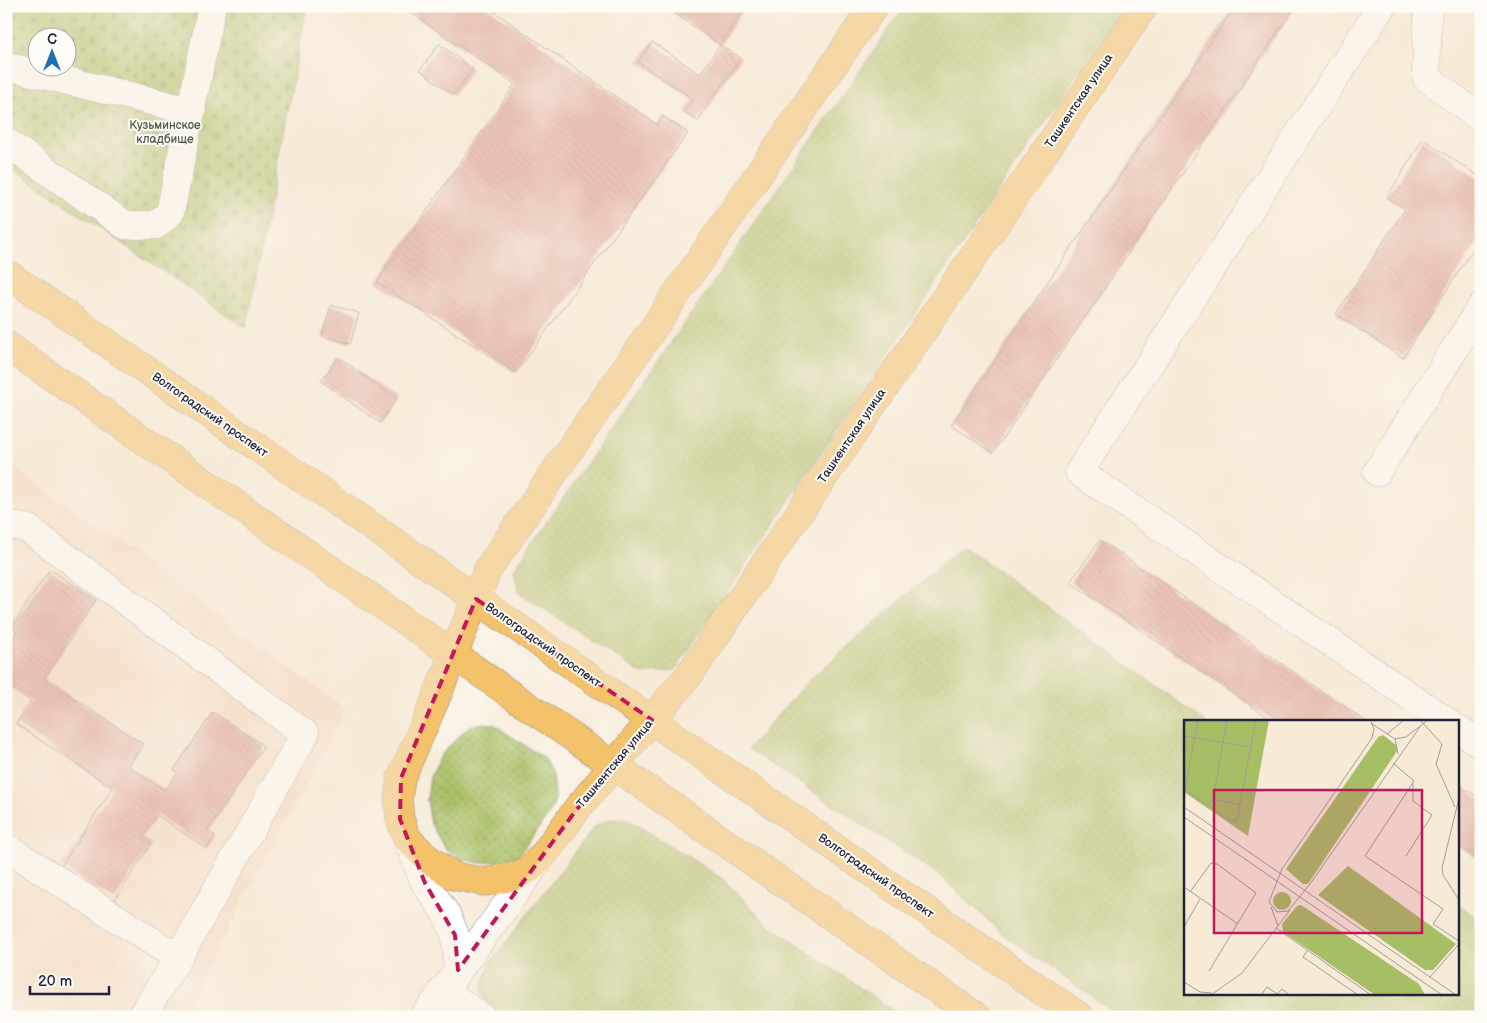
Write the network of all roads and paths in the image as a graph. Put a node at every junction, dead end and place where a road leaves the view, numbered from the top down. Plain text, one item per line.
1 (212, 6) edge
2 (874, 6) edge
3 (1144, 6) edge
4 (1382, 6) edge
5 (1428, 6) edge
6 (6, 66) edge
7 (192, 111) junction
8 (1481, 119) edge
9 (6, 142) edge
10 (6, 273) edge
11 (1481, 307) edge
12 (6, 344) edge
13 (1377, 472) dead end
14 (6, 525) edge
15 (476, 599) junction
16 (454, 655) junction
17 (652, 720) junction
18 (1445, 720) edge
19 (1460, 730) edge
20 (1481, 744) edge
21 (614, 766) junction
22 (407, 838) junction
23 (6, 847) edge
24 (544, 854) junction
25 (178, 958) junction
26 (451, 980) junction
27 (141, 1017) edge
28 (424, 1017) edge
29 (481, 1017) edge
30 (977, 1017) edge
31 (1080, 1017) edge

1 - 7 street
2 - 15 main road, Ташкентская улица
3 - 17 main road, Ташкентская улица
4 - 18 street
5 - 8 street
6 - 7 street
7 - 9 street
10 - 15 main road, Волгоградский проспект
11 - 13 street
12 - 16 main road
14 - 25 street
15 - 16 main road, Ташкентская улица
15 - 17 main road, Волгоградский проспект
16 - 21 main road
16 - 22 main road, Ташкентская улица
17 - 21 main road, Ташкентская улица
17 - 31 main road, Волгоградский проспект
19 - 20 street
21 - 24 main road, Ташкентская улица
21 - 30 main road
22 - 24 main road, Ташкентская улица
22 - 26 street, Ташкентская улица
23 - 25 street
24 - 26 street, Ташкентская улица
25 - 27 street
26 - 28 street, Ташкентская улица
26 - 29 street

